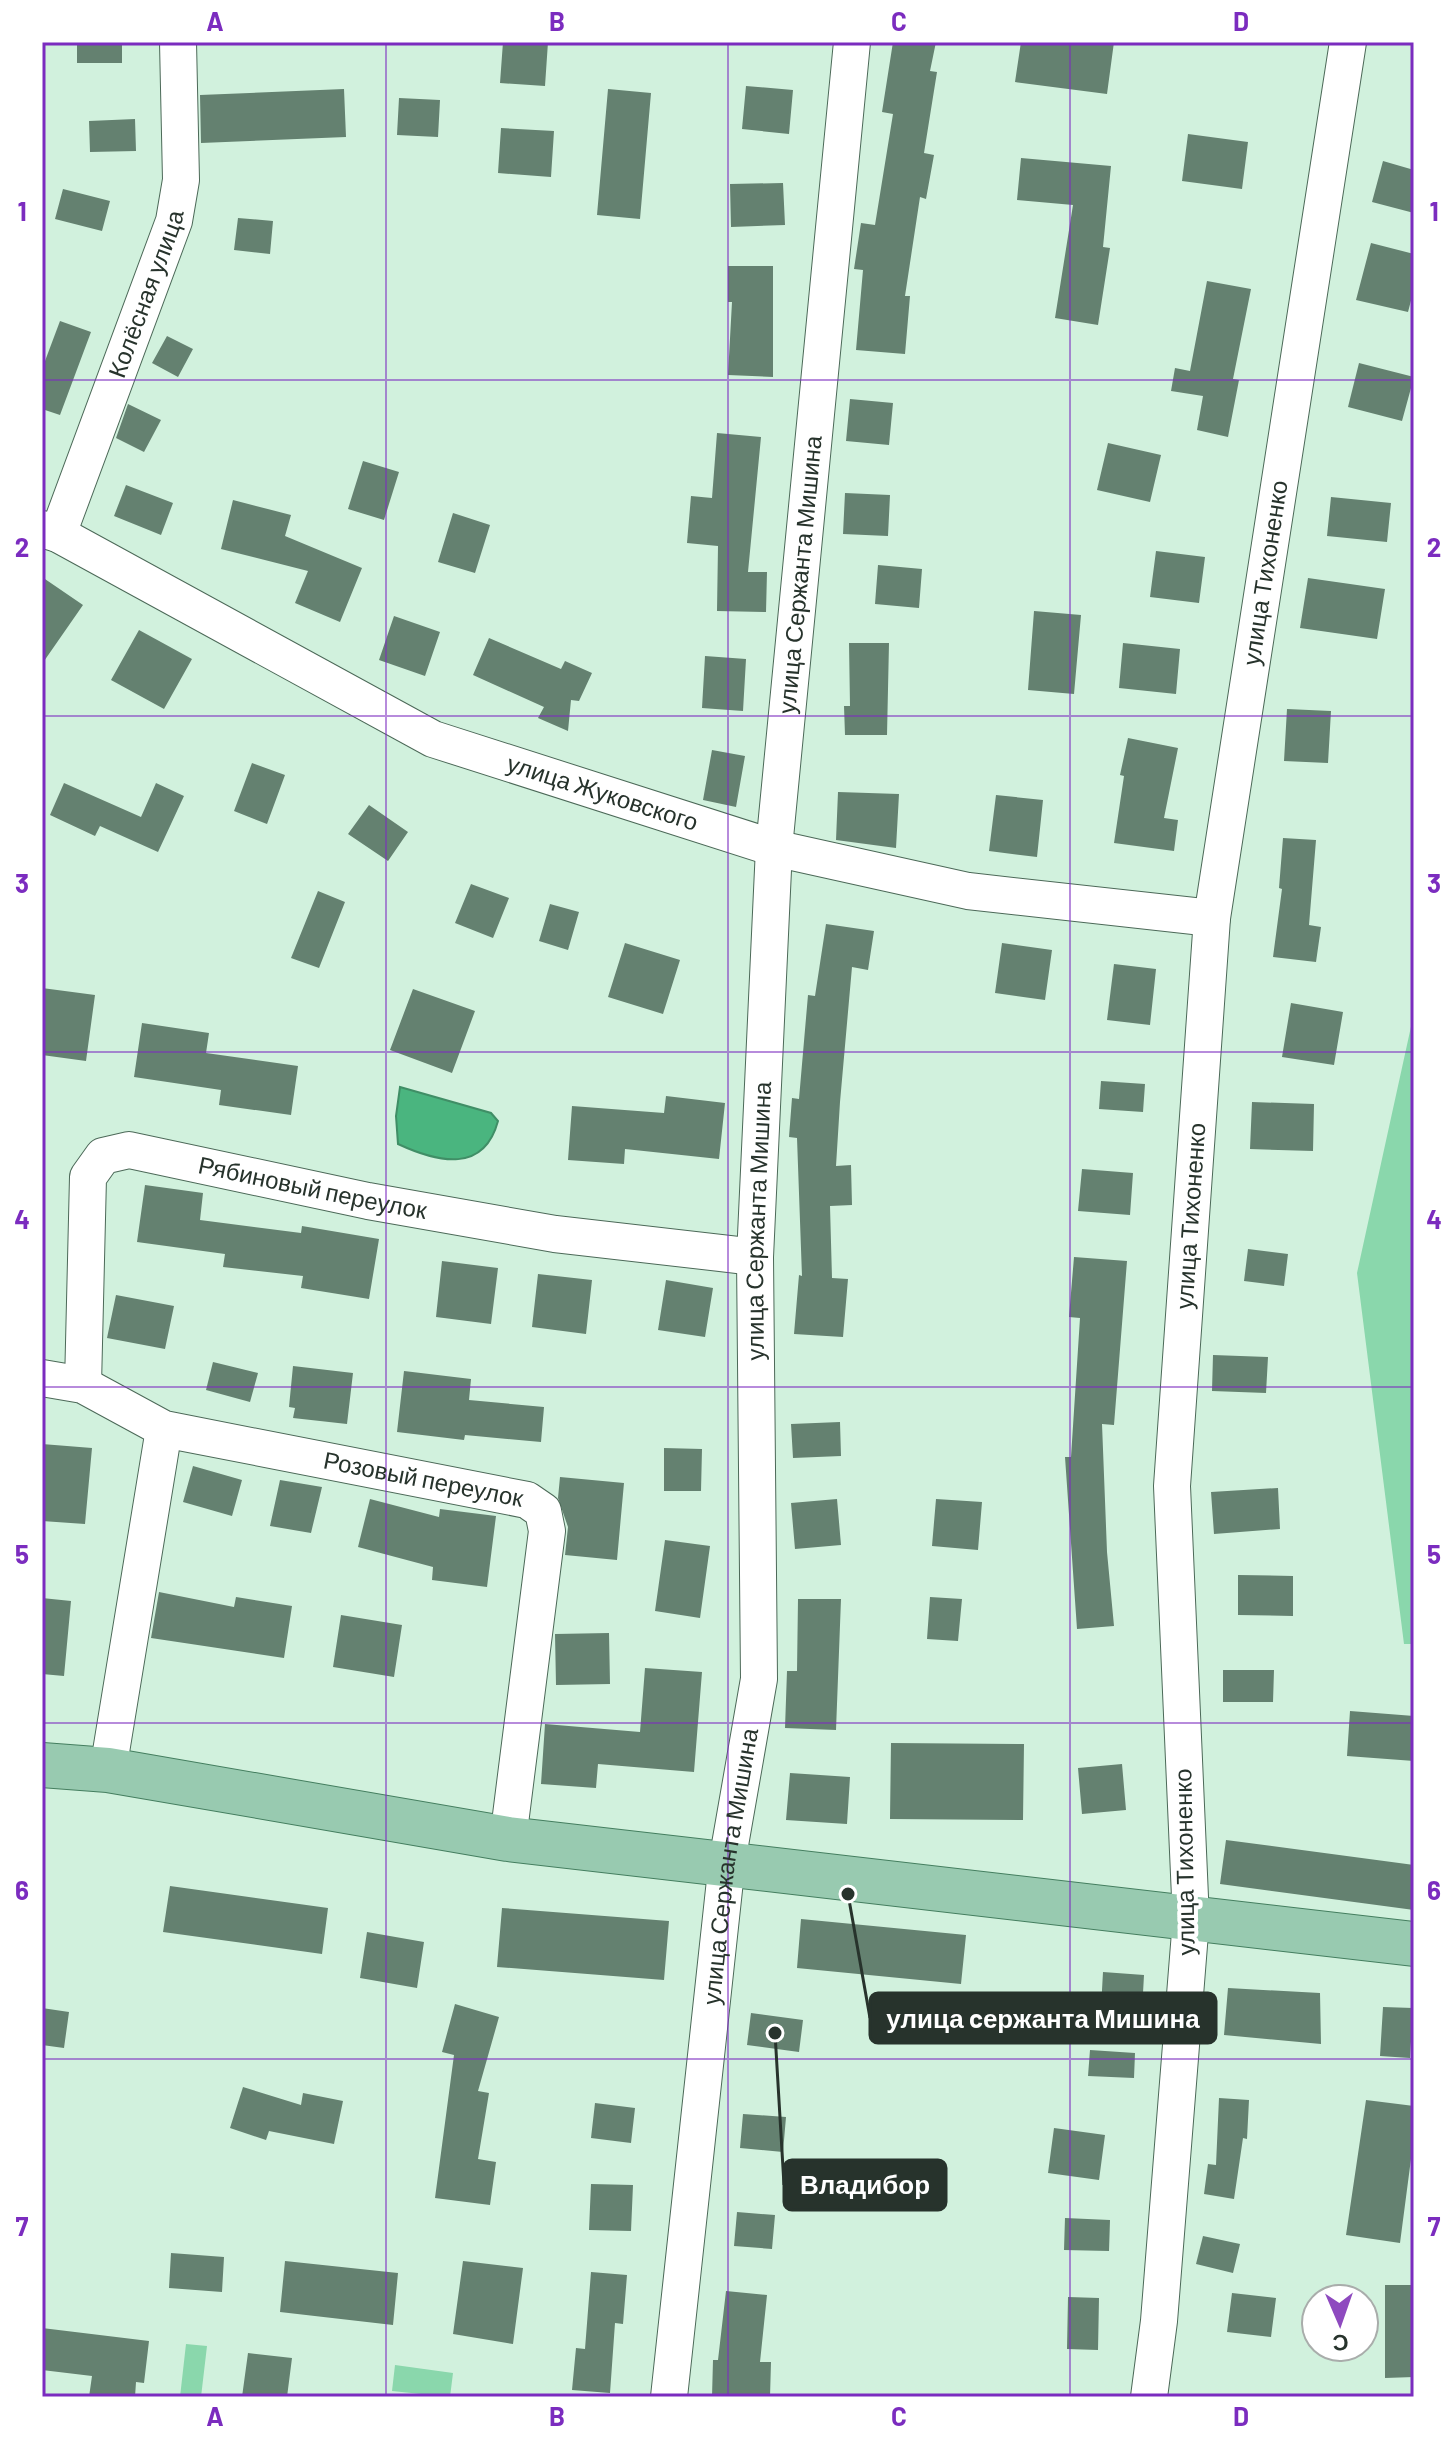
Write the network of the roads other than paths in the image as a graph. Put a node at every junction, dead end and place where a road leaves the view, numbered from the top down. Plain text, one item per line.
1 (178, 42) edge
2 (852, 42) edge
3 (1348, 42) edge
4 (50, 531) edge
5 (774, 848) junction
6 (1212, 918) junction
7 (755, 1257) junction
8 (42, 1378) edge
9 (83, 1385) junction
10 (164, 1429) junction
11 (42, 1765) edge
12 (108, 1770) junction
13 (508, 1839) junction
14 (727, 1862) junction
15 (1191, 1920) junction
16 (1414, 1944) edge
17 (669, 2397) edge
18 (1149, 2397) edge

1 - 4 street, Колёсная улица
2 - 5 street, улица Сержанта Мишина
3 - 6 street, улица Тихоненко
4 - 5 street, улица Жуковского
5 - 6 street, улица Жуковского
5 - 7 street, улица Сержанта Мишина
6 - 15 street, улица Тихоненко
7 - 9 street, Рябиновый переулок
7 - 14 street, улица Сержанта Мишина
8 - 9 street, Розовый переулок
9 - 10 street, Розовый переулок
10 - 12 street
10 - 13 street, Розовый переулок
11 - 12 main road
12 - 13 main road
13 - 14 main road
14 - 15 main road
14 - 17 street, улица Сержанта Мишина
15 - 16 main road
15 - 18 street, улица Тихоненко

